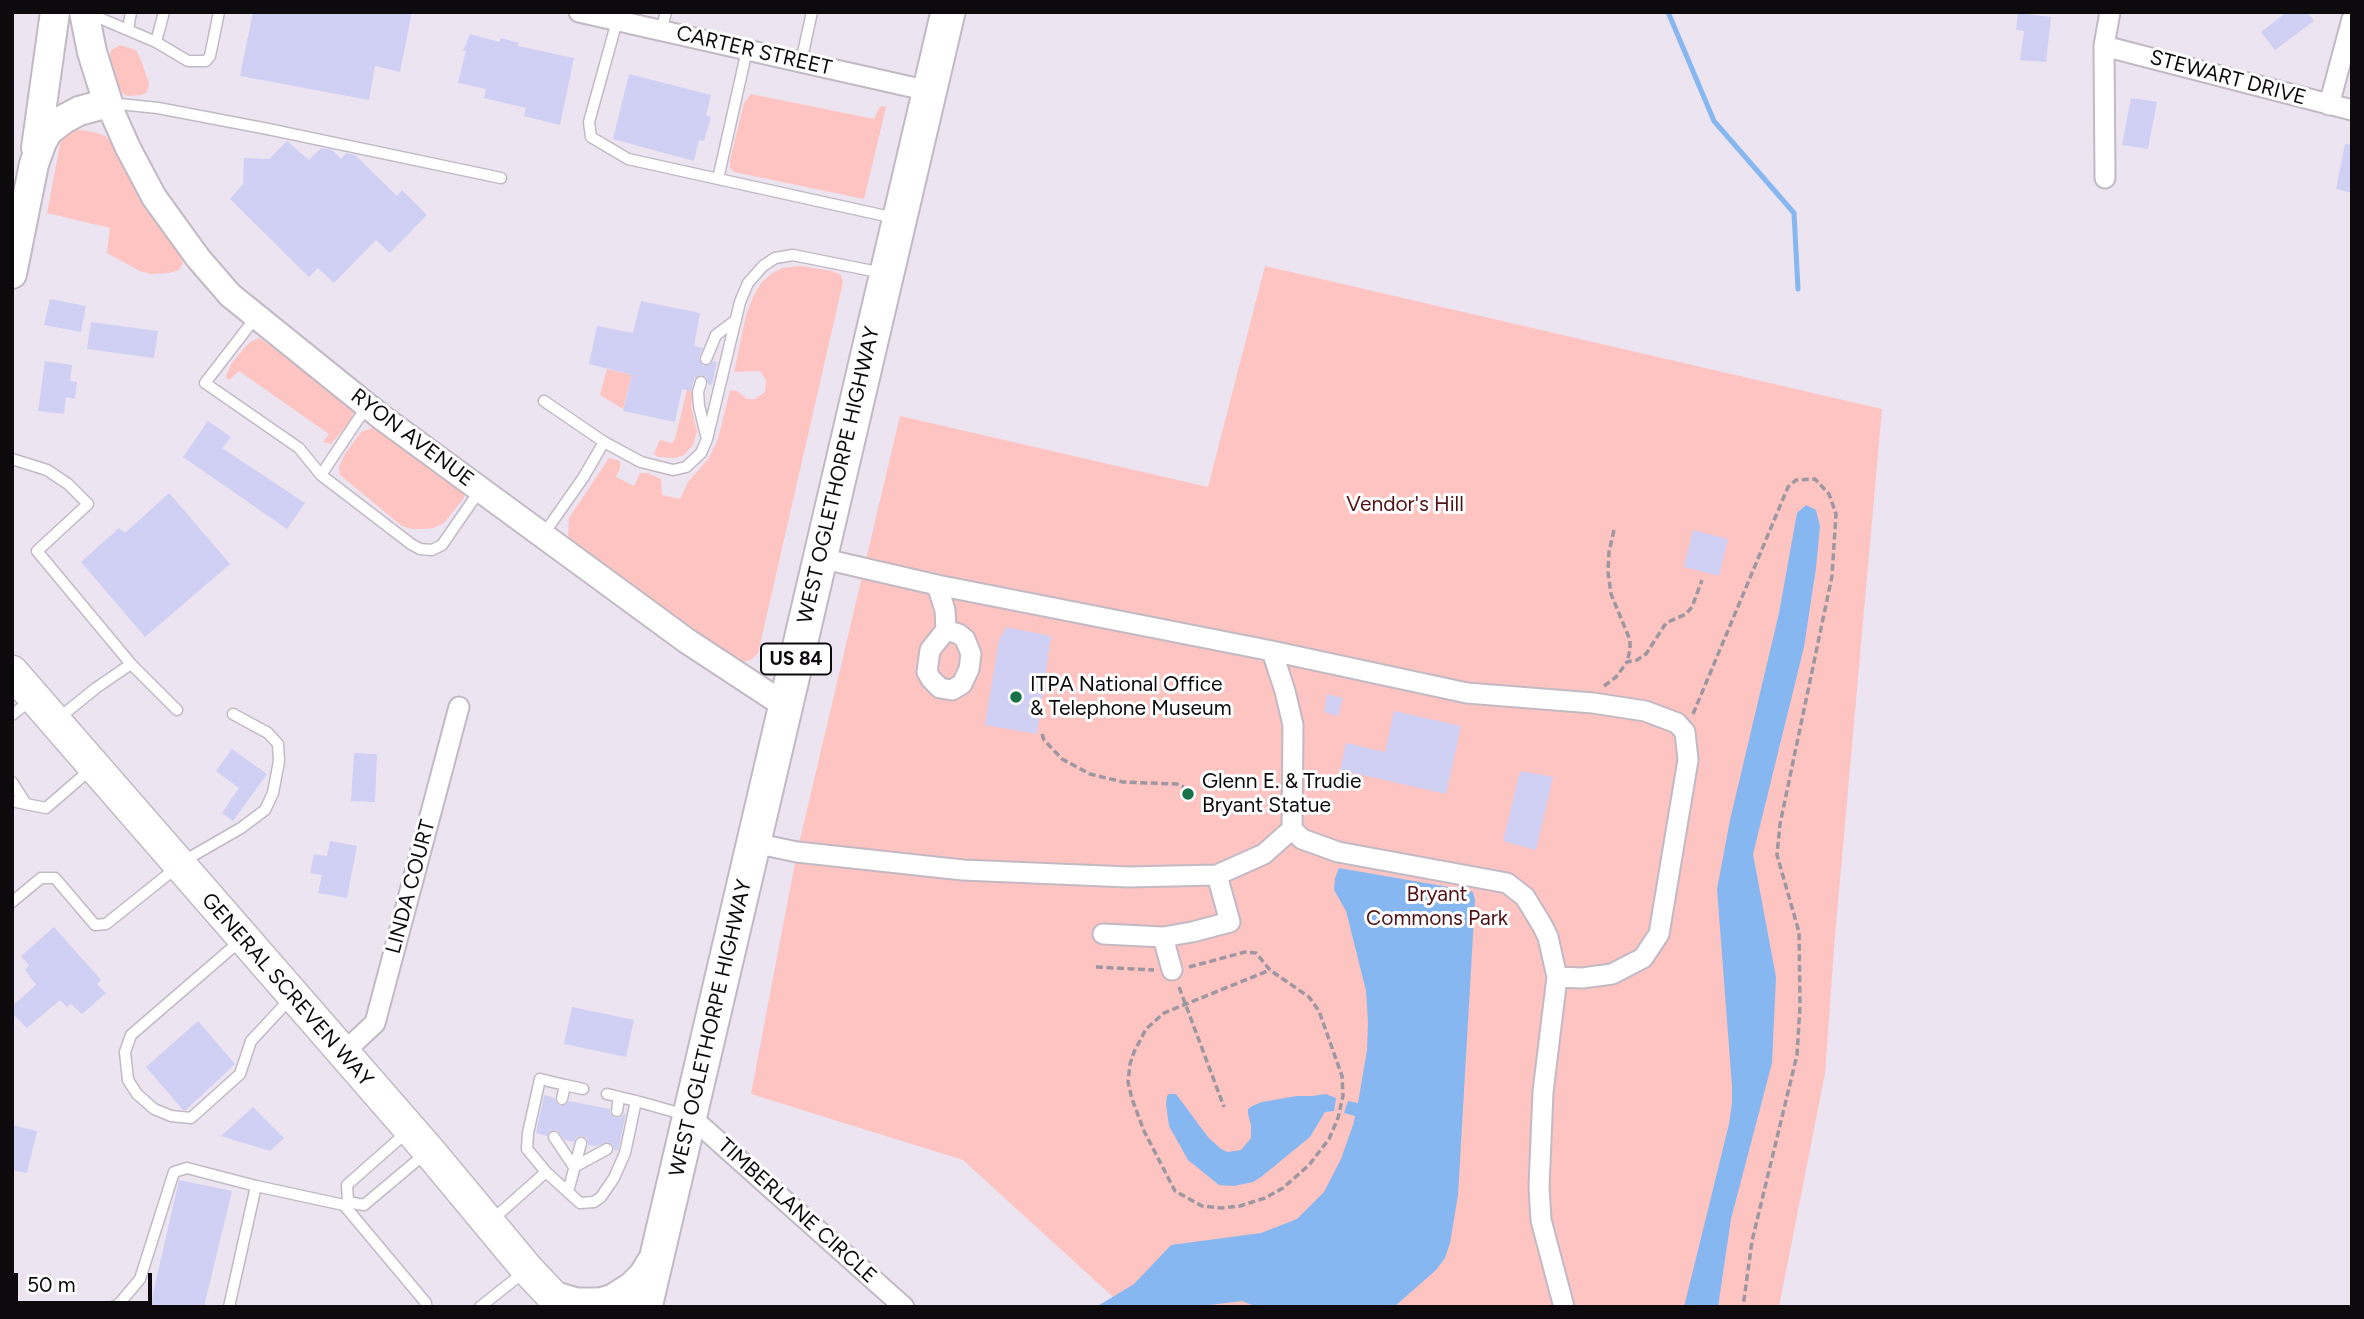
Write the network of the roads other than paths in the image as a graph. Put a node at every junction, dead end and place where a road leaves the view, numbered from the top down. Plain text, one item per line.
1 (55, 12) edge
2 (85, 12) edge
3 (131, 12) edge
4 (163, 12) edge
5 (219, 12) edge
6 (579, 12) edge
7 (812, 12) edge
8 (948, 12) edge
9 (2110, 12) edge
10 (2352, 19) edge
11 (617, 21) junction
12 (664, 21) edge
13 (128, 30) junction
14 (156, 42) junction
15 (2104, 46) junction
16 (747, 50) junction
17 (801, 62) junction
18 (929, 91) junction
19 (108, 103) junction
20 (2329, 105) junction
21 (2352, 110) edge
22 (34, 164) junction
23 (502, 178) dead end
24 (2105, 178) dead end
25 (718, 179) junction
26 (900, 219) junction
27 (12, 274) edge
28 (887, 274) junction
29 (257, 317) junction
30 (736, 320) junction
31 (706, 359) dead end
32 (701, 383) dead end
33 (544, 401) dead end
34 (368, 406) junction
35 (707, 439) junction
36 (604, 442) junction
37 (12, 459) edge
38 (321, 475) junction
39 (480, 489) junction
40 (543, 536) junction
41 (820, 558) junction
42 (937, 585) junction
43 (946, 630) dead end
44 (1272, 651) junction
45 (131, 664) junction
46 (12, 672) edge
47 (23, 706) edge
48 (786, 706) junction
49 (459, 707) dead end
50 (177, 710) dead end
51 (233, 714) dead end
52 (55, 721) junction
53 (94, 766) junction
54 (12, 782) edge
55 (12, 801) edge
56 (26, 804) junction
57 (1292, 829) junction
58 (754, 843) junction
59 (179, 865) junction
60 (1217, 875) junction
61 (12, 902) edge
62 (1103, 933) dead end
63 (1163, 937) junction
64 (243, 938) junction
65 (1172, 970) road end
66 (1557, 977) junction
67 (293, 997) junction
68 (342, 1054) junction
69 (565, 1085) junction
70 (583, 1089) dead end
71 (607, 1094) dead end
72 (619, 1097) junction
73 (562, 1099) dead end
74 (636, 1101) junction
75 (617, 1111) dead end
76 (690, 1116) junction
77 (554, 1137) dead end
78 (419, 1140) junction
79 (581, 1143) dead end
80 (607, 1149) dead end
81 (574, 1167) junction
82 (546, 1172) junction
83 (256, 1186) junction
84 (568, 1192) junction
85 (346, 1203) junction
86 (489, 1223) junction
87 (657, 1259) junction
88 (527, 1269) junction
89 (559, 1303) edge
90 (112, 1307) edge
91 (229, 1307) edge
92 (426, 1307) edge
93 (480, 1307) edge
94 (645, 1307) edge
95 (904, 1307) edge
96 (1564, 1307) edge

1 - 22 main road
2 - 13 lane
2 - 19 main road
3 - 13 lane
4 - 14 lane
5 - 14 lane
6 - 11 street, CARTER STREET
7 - 17 lane
8 - 18 highway, WEST OGLETHORPE HIGHWAY / US 84
9 - 15 street
10 - 20 street
11 - 12 street, CARTER STREET
11 - 25 lane
12 - 16 street, CARTER STREET
13 - 14 lane
15 - 20 street, STEWART DRIVE
15 - 24 street
16 - 17 street, CARTER STREET
16 - 25 lane
17 - 18 street, CARTER STREET
18 - 26 highway, WEST OGLETHORPE HIGHWAY / US 84
19 - 22 main road
19 - 23 lane
19 - 29 street, RYON AVENUE
20 - 21 street, STEWART DRIVE
22 - 27 main road
25 - 26 lane
26 - 28 highway, WEST OGLETHORPE HIGHWAY / US 84
28 - 30 lane
28 - 41 highway, WEST OGLETHORPE HIGHWAY / US 84
29 - 34 street, RYON AVENUE
29 - 38 lane
30 - 31 lane
30 - 35 lane
32 - 35 lane
33 - 36 lane
34 - 38 lane
34 - 39 street, RYON AVENUE
35 - 36 lane
36 - 40 lane
37 - 45 lane
38 - 39 lane
39 - 40 street, RYON AVENUE
40 - 48 street, RYON AVENUE
41 - 42 street
41 - 48 highway, WEST OGLETHORPE HIGHWAY / US 84
42 - 43 street
42 - 44 street
44 - 57 street
44 - 66 street
45 - 50 lane
45 - 52 lane
46 - 47 main road, GENERAL SCREVEN WAY
47 - 52 main road, GENERAL SCREVEN WAY
48 - 58 highway, WEST OGLETHORPE HIGHWAY / US 84
49 - 68 street, LINDA COURT
51 - 59 lane
52 - 53 main road, GENERAL SCREVEN WAY
53 - 56 lane
53 - 59 main road, GENERAL SCREVEN WAY
54 - 56 lane
55 - 56 lane
57 - 60 street
57 - 66 street
58 - 60 street
58 - 76 highway, WEST OGLETHORPE HIGHWAY / US 84
59 - 61 lane
59 - 64 main road, GENERAL SCREVEN WAY
60 - 63 street
62 - 63 street
63 - 65 street
64 - 67 main road, GENERAL SCREVEN WAY
64 - 67 lane
66 - 96 street
67 - 68 main road, GENERAL SCREVEN WAY
68 - 78 main road, GENERAL SCREVEN WAY
69 - 70 lane
69 - 73 lane
69 - 82 lane
71 - 72 lane
72 - 74 lane
72 - 75 lane
74 - 76 lane
74 - 84 lane
76 - 87 highway, WEST OGLETHORPE HIGHWAY / US 84
76 - 95 street, TIMBERLANE CIRCLE
77 - 81 lane
78 - 85 lane
78 - 85 lane
78 - 86 main road, GENERAL SCREVEN WAY
79 - 81 lane
80 - 81 lane
81 - 84 lane
82 - 84 lane
82 - 86 lane
83 - 85 lane
83 - 90 lane
83 - 91 lane
85 - 92 lane
86 - 88 main road, GENERAL SCREVEN WAY
87 - 89 highway
87 - 94 highway, WEST OGLETHORPE HIGHWAY / US 84
88 - 89 main road, GENERAL SCREVEN WAY
88 - 93 lane

